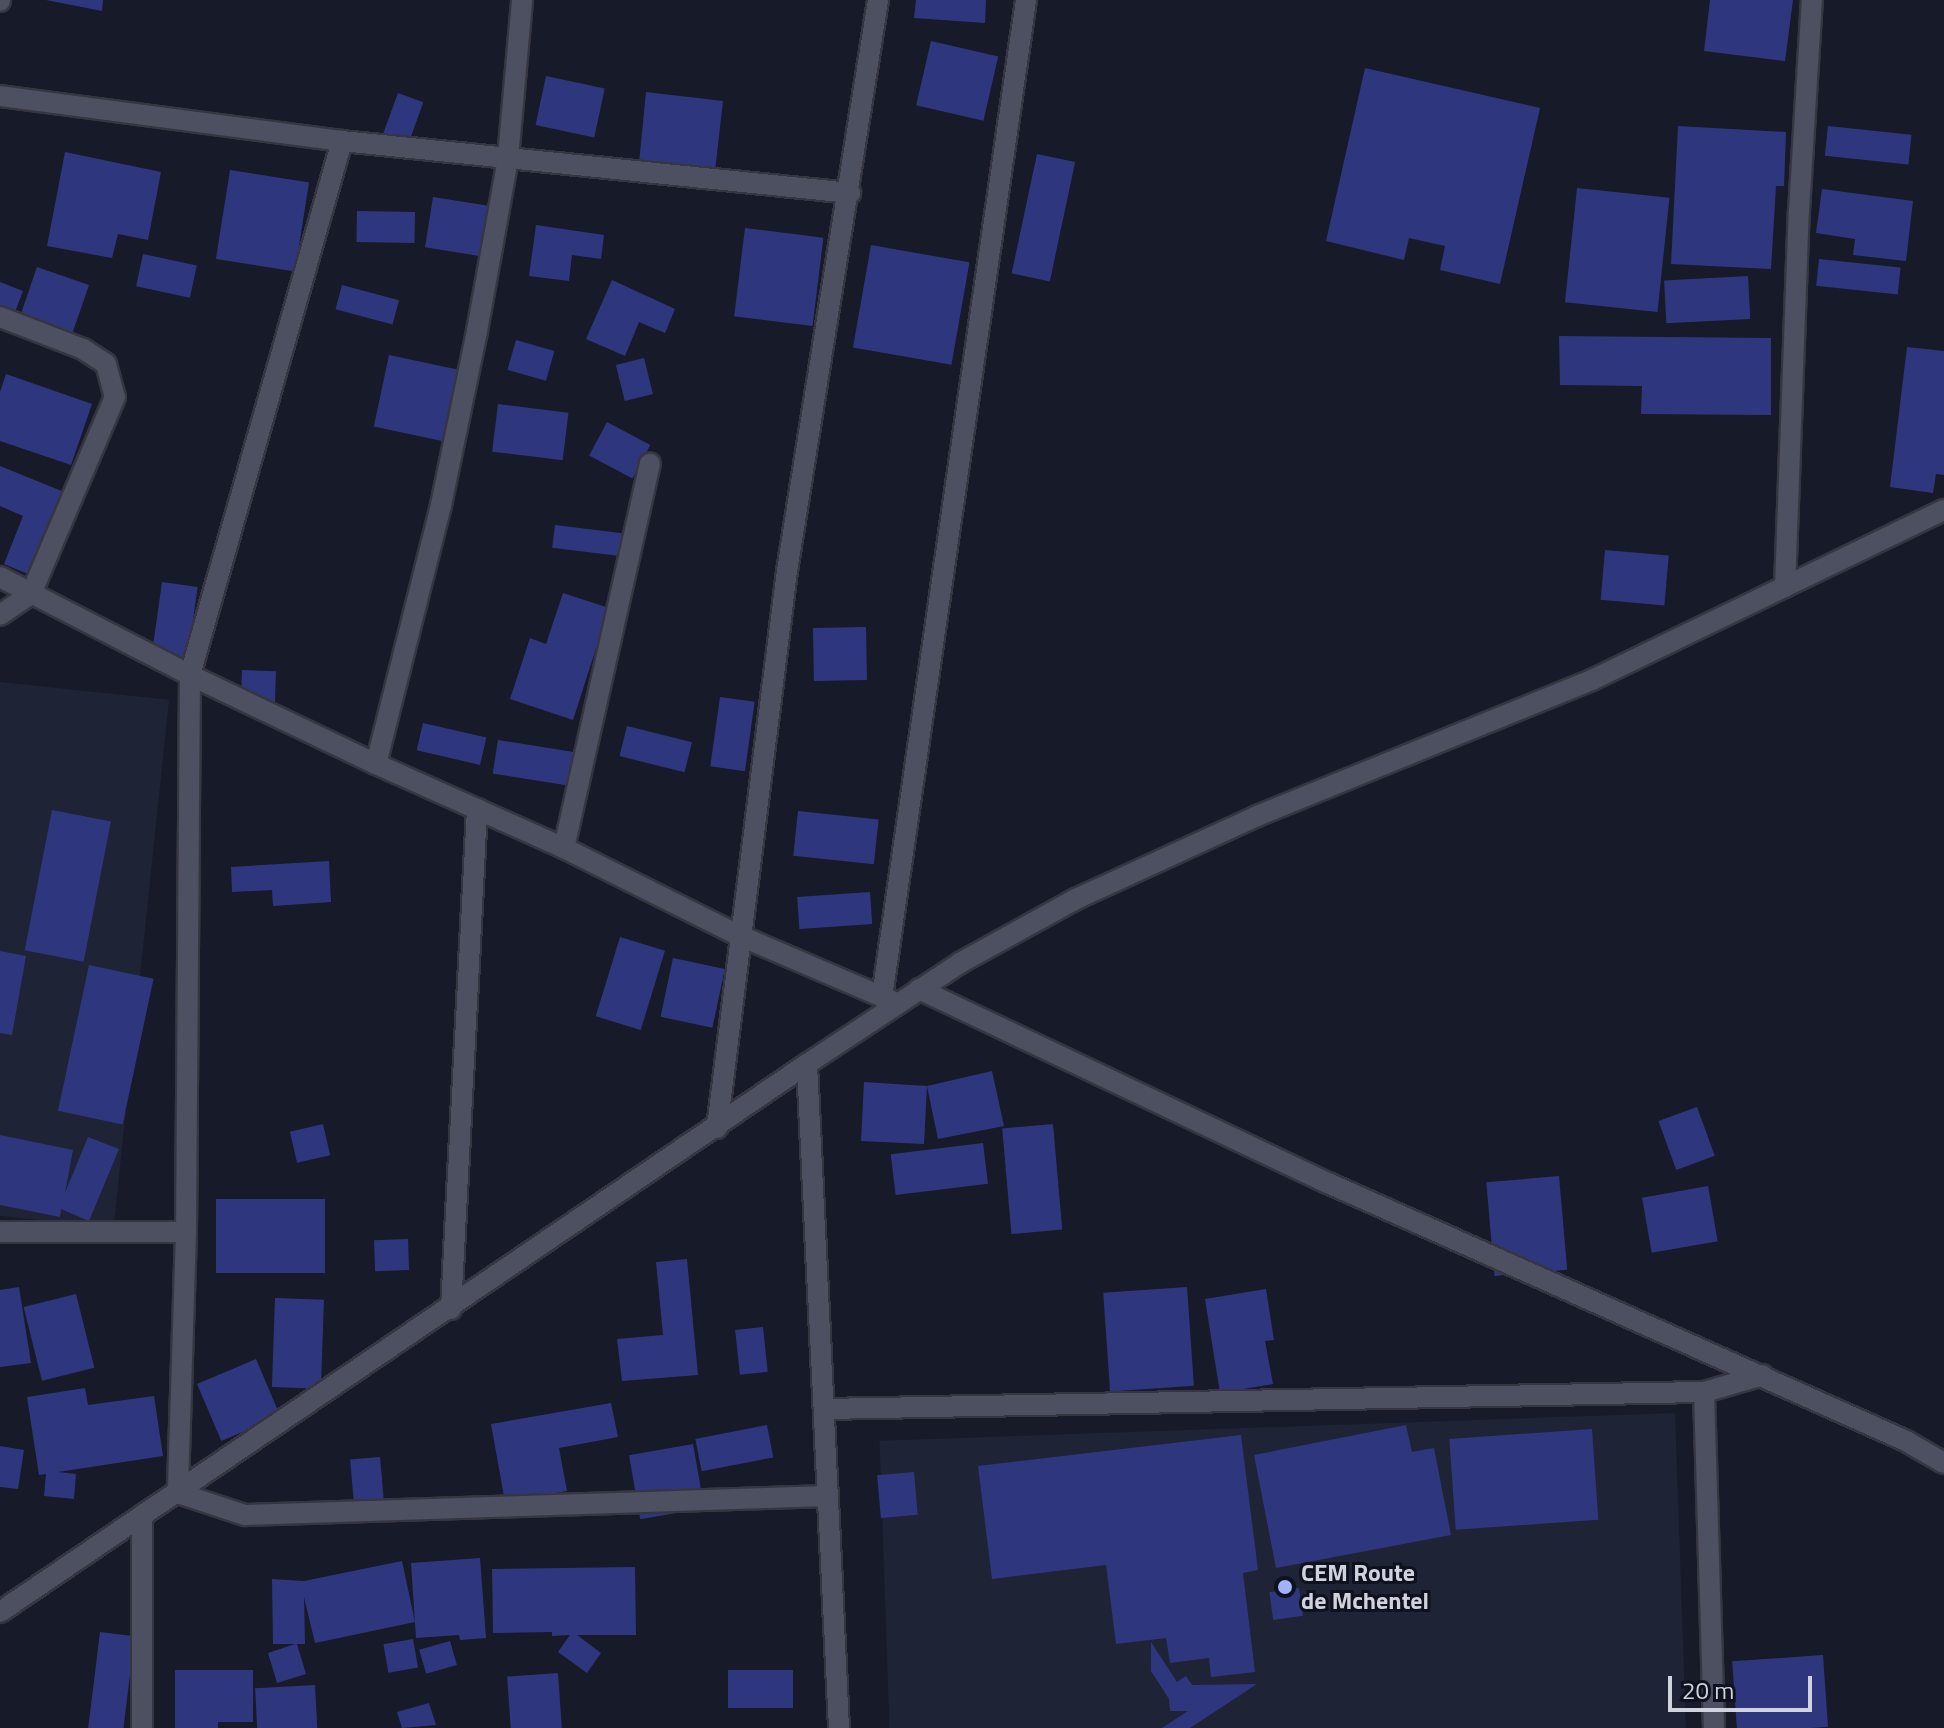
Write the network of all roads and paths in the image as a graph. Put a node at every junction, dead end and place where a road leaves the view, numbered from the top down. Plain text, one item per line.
1 (522, 0) edge
2 (878, 0) edge
3 (1026, 0) edge
4 (1812, 0) edge
5 (0, 96) edge
6 (342, 141) junction
7 (508, 158) junction
8 (850, 193) junction
9 (0, 317) edge
10 (650, 463) dead end
11 (1944, 510) edge
12 (0, 577) edge
13 (1785, 587) junction
14 (31, 594) junction
15 (0, 615) edge
16 (190, 675) junction
17 (376, 764) junction
18 (477, 809) junction
19 (564, 848) junction
20 (738, 935) junction
21 (919, 989) junction
22 (889, 1000) junction
23 (807, 1064) junction
24 (717, 1128) junction
25 (0, 1232) edge
26 (186, 1232) junction
27 (451, 1309) junction
28 (1763, 1375) junction
29 (1704, 1392) junction
30 (824, 1409) junction
31 (1944, 1463) edge
32 (178, 1493) junction
33 (827, 1496) junction
34 (142, 1515) junction
35 (0, 1612) edge
36 (142, 1728) edge
37 (839, 1728) edge
38 (1714, 1728) edge

1 - 7 street
2 - 8 street
3 - 22 street
4 - 13 street
5 - 6 street
6 - 7 street
6 - 16 street
7 - 8 street
7 - 17 street
8 - 20 street
9 - 14 street
10 - 19 street
11 - 13 street
12 - 14 street
13 - 21 street
14 - 15 street
14 - 16 street
16 - 17 street
16 - 26 street
17 - 18 street
18 - 19 street
18 - 27 street
19 - 20 street
20 - 22 street
20 - 24 street
21 - 22 street
21 - 28 street
22 - 23 street
23 - 24 street
23 - 30 street
24 - 27 street
25 - 26 street
26 - 32 street
27 - 32 street
28 - 29 street
28 - 31 street
29 - 30 street
29 - 38 street
30 - 33 street
32 - 33 street
32 - 34 street
33 - 37 street
34 - 35 street
34 - 36 street

